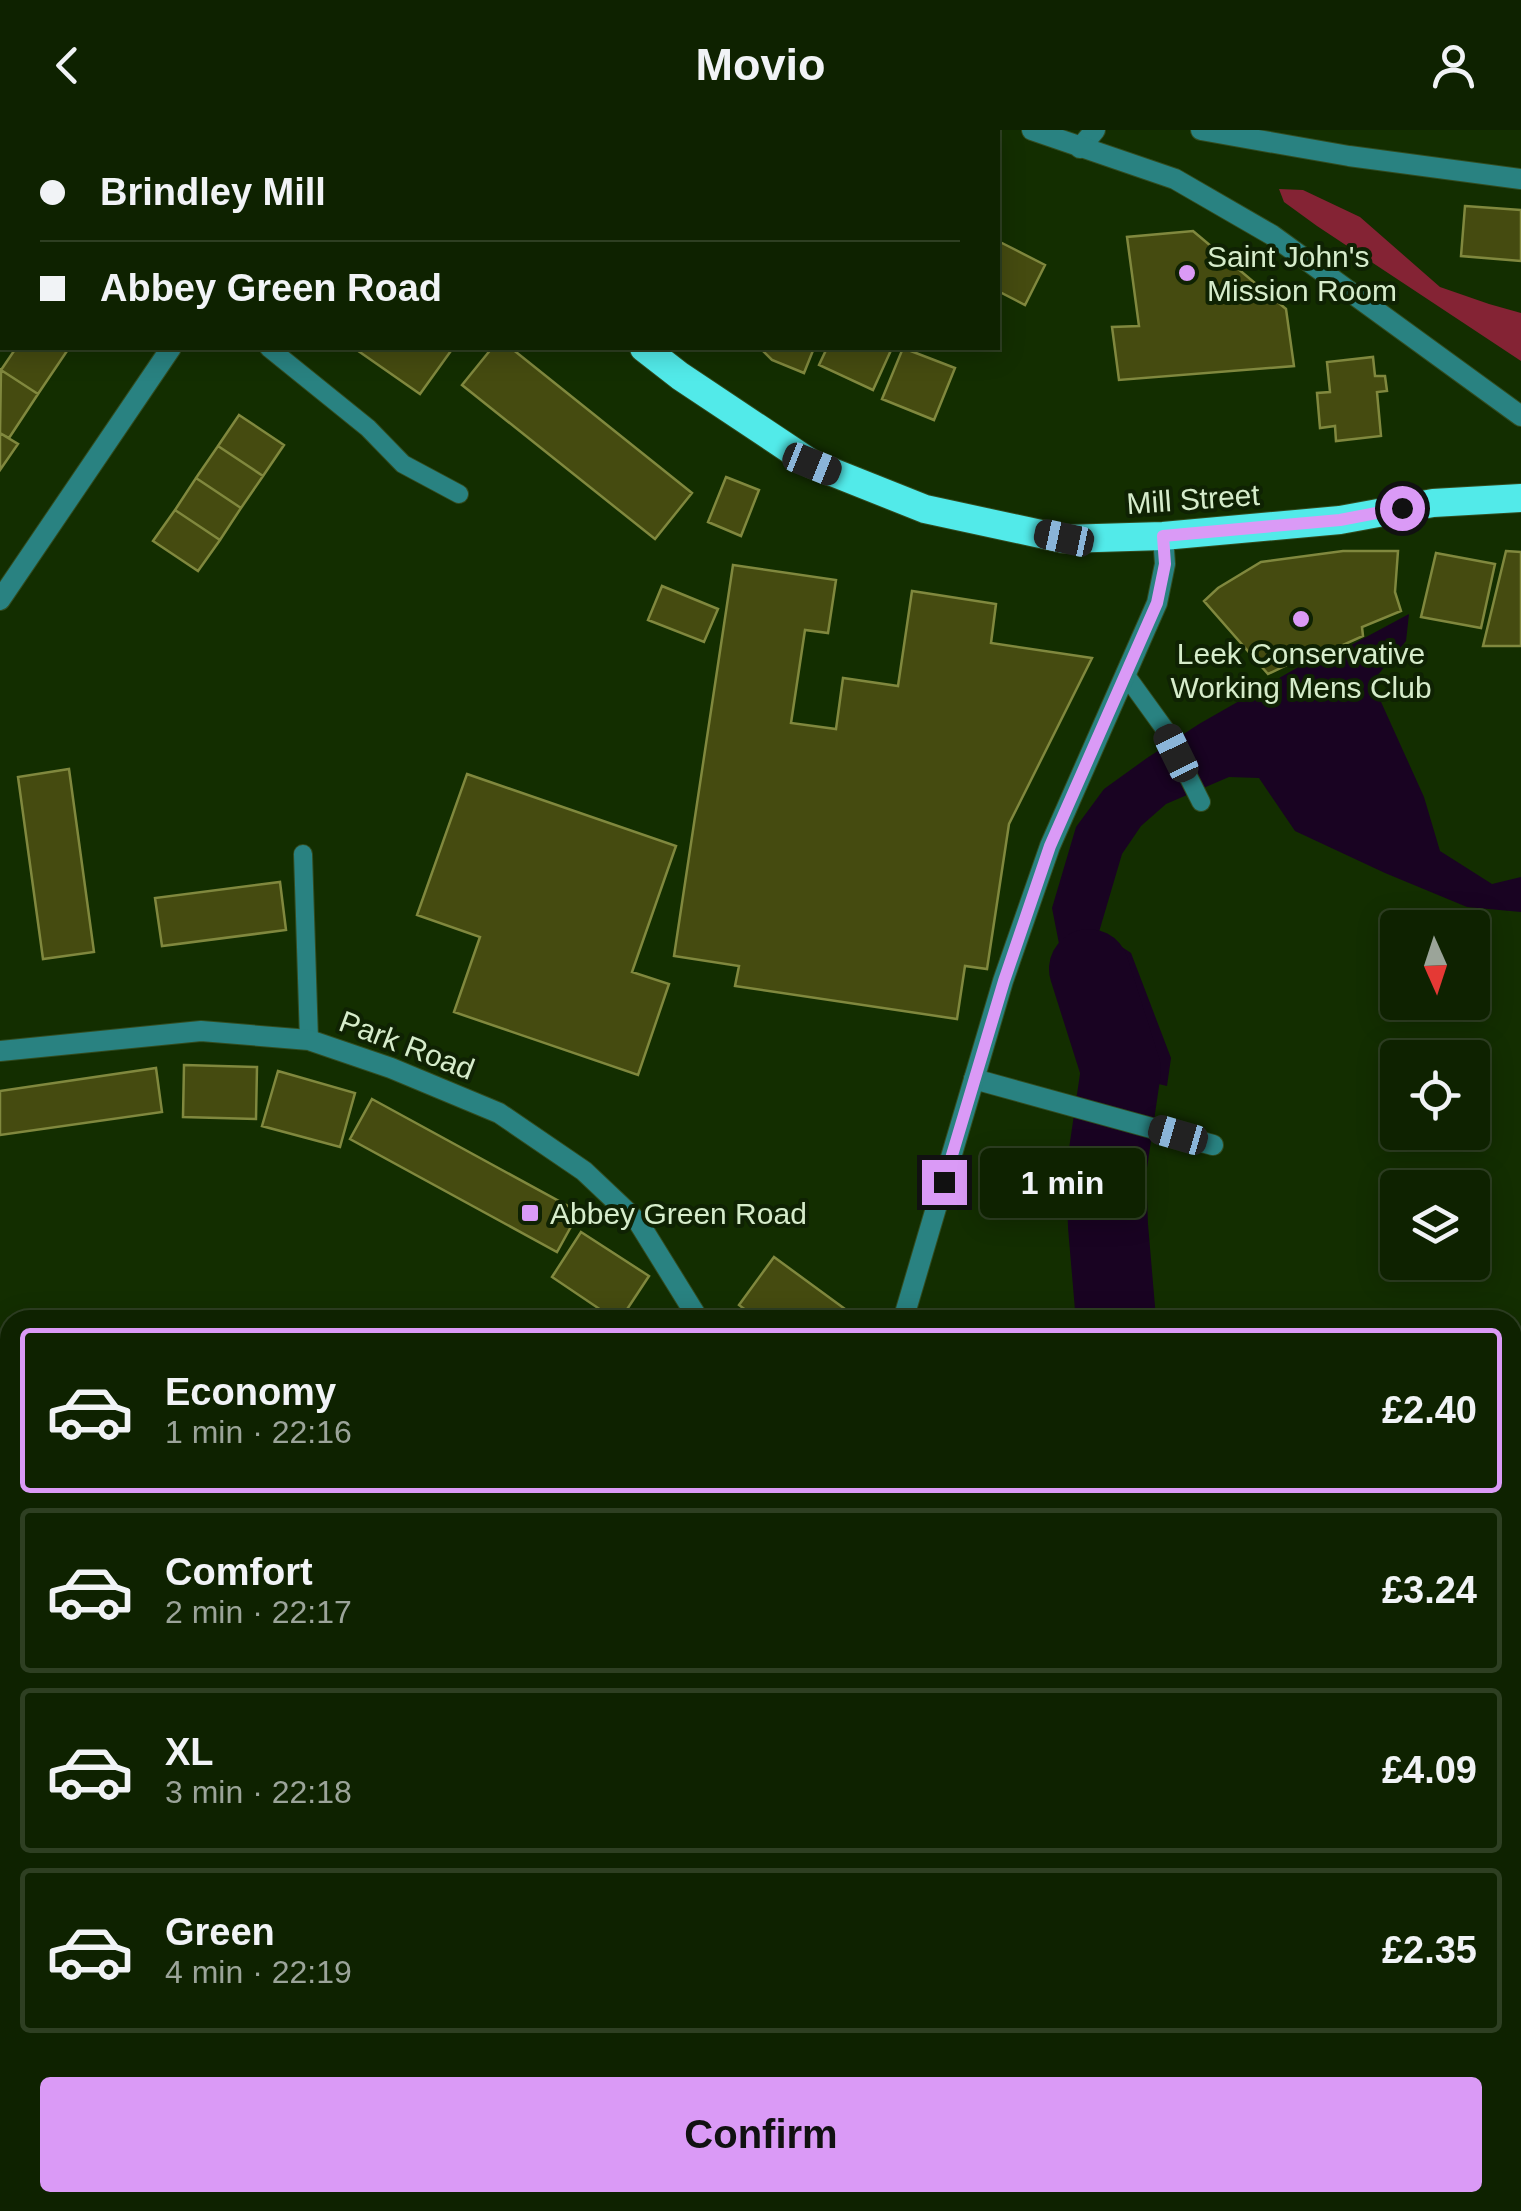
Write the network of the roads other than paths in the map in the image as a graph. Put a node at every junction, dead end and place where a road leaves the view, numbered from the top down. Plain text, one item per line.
1 (1032, 130) edge
2 (1096, 130) edge
3 (1201, 130) edge
4 (1080, 148) junction
5 (1521, 179) edge
6 (170, 350) edge
7 (270, 350) edge
8 (647, 350) edge
9 (1521, 416) edge
10 (459, 494) dead end
11 (1521, 498) edge
12 (1163, 536) junction
13 (0, 600) edge
14 (1125, 674) junction
15 (1201, 802) dead end
16 (303, 854) dead end
17 (309, 1040) junction
18 (0, 1051) edge
19 (974, 1079) junction
20 (1213, 1145) dead end
21 (693, 1310) edge
22 (906, 1310) edge

1 - 4 street
2 - 4 street
3 - 5 street
4 - 9 street
6 - 13 street
7 - 10 lane
8 - 12 highway, Mill Street
11 - 12 highway, Mill Street
12 - 14 street
14 - 15 lane
14 - 19 street
16 - 17 lane
17 - 18 street, Park Road
17 - 21 street, Park Road
19 - 20 street
19 - 22 street

